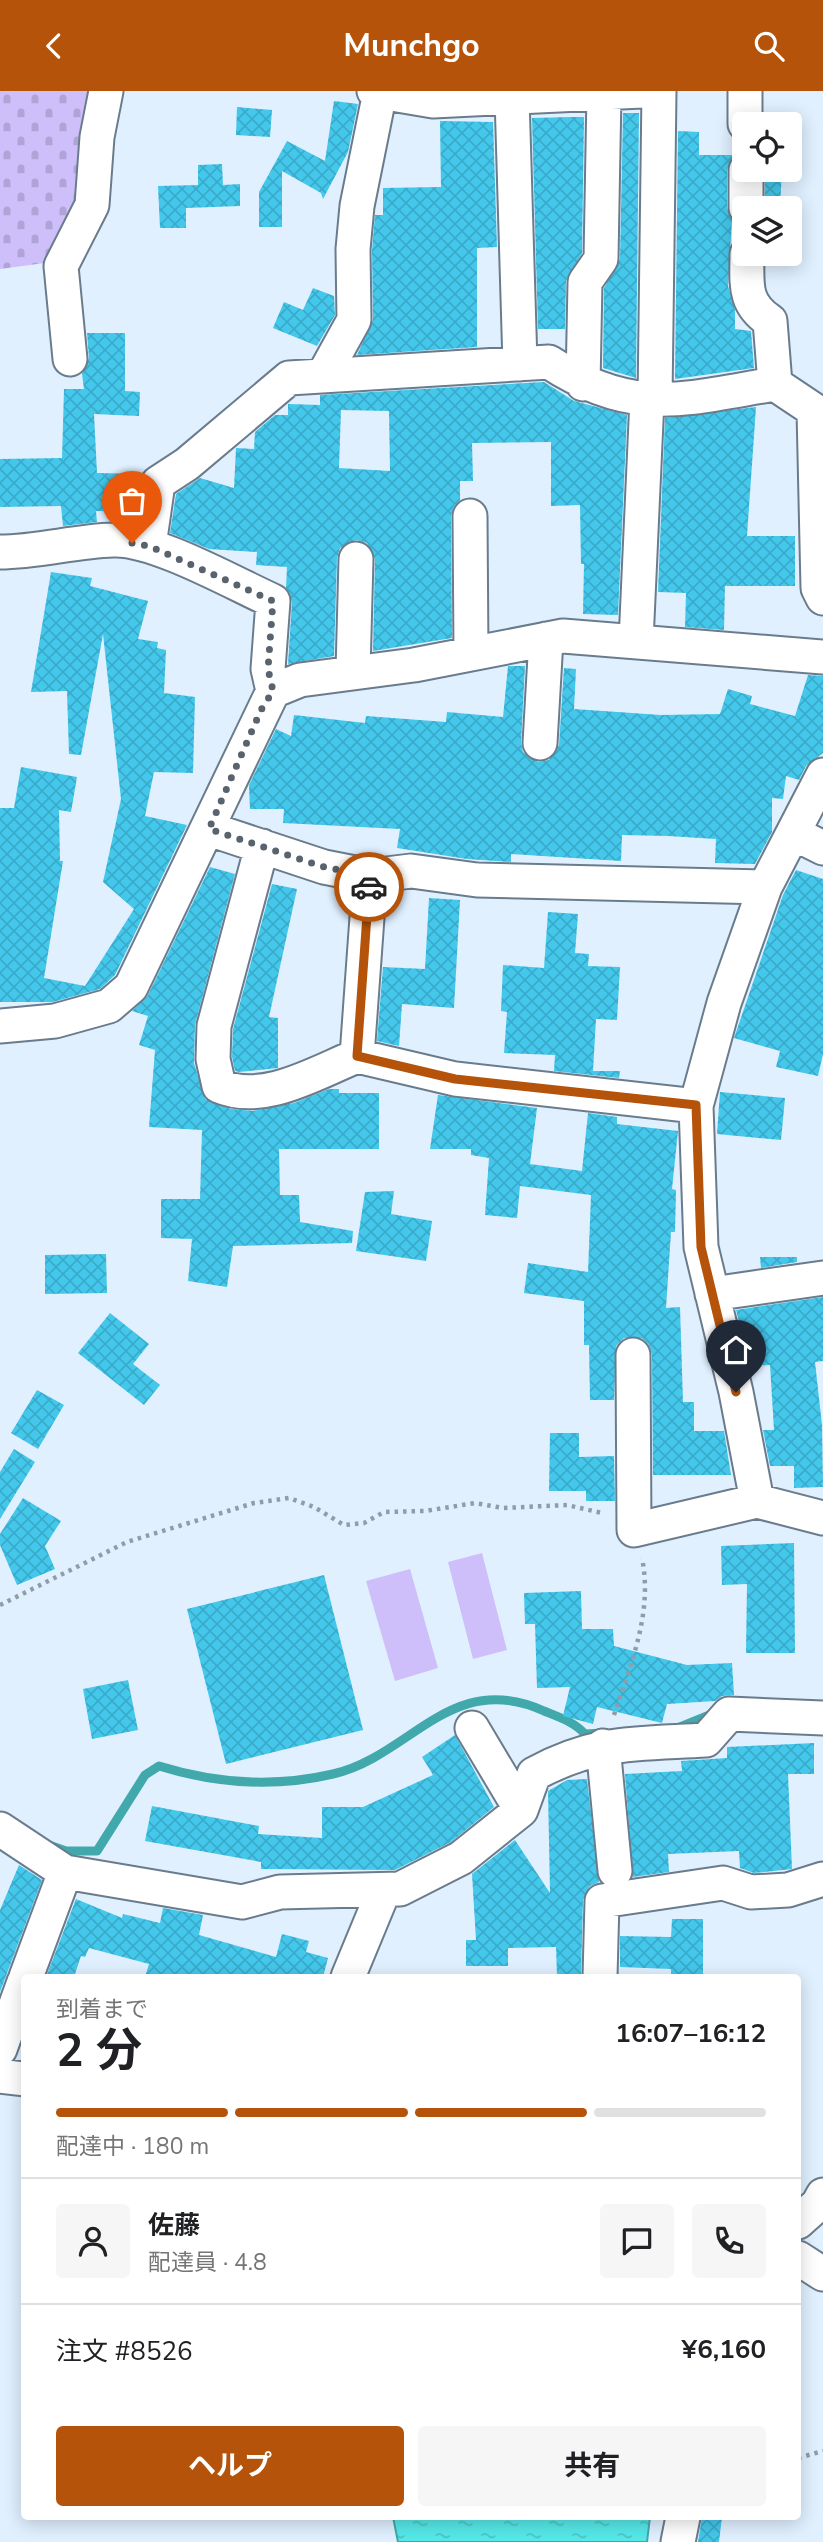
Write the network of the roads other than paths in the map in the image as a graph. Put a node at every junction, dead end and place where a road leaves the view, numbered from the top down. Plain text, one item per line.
1 (106, 91) edge
2 (642, 91) edge
3 (659, 91) edge
4 (745, 91) edge
5 (388, 92) edge
6 (604, 93) junction
7 (513, 97) junction
8 (745, 112) edge
9 (747, 266) edge
10 (70, 359) dead end
11 (520, 364) junction
12 (323, 376) junction
13 (583, 384) junction
14 (775, 384) junction
15 (651, 400) junction
16 (470, 516) dead end
17 (149, 546) junction
18 (0, 552) edge
19 (356, 559) dead end
20 (823, 599) edge
21 (546, 639) junction
22 (636, 642) junction
23 (471, 654) junction
24 (823, 657) edge
25 (353, 671) junction
26 (273, 691) junction
27 (540, 743) dead end
28 (823, 775) edge
29 (209, 829) junction
30 (793, 833) junction
31 (262, 846) junction
32 (823, 848) edge
33 (370, 876) junction
34 (765, 887) junction
35 (0, 1026) edge
36 (357, 1056) junction
37 (696, 1105) junction
38 (823, 1278) edge
39 (712, 1294) junction
40 (633, 1355) dead end
41 (757, 1501) junction
42 (823, 1518) edge
43 (823, 1718) edge
44 (472, 1728) dead end
45 (603, 1746) junction
46 (521, 1811) junction
47 (0, 1829) edge
48 (615, 1871) dead end
49 (65, 1872) junction
50 (823, 1879) edge
51 (384, 1889) junction
52 (27, 1974) edge
53 (349, 1974) edge
54 (600, 1974) edge
55 (21, 1991) edge
56 (0, 2049) edge
57 (0, 2076) edge
58 (21, 2079) edge
59 (823, 2195) edge
60 (801, 2219) edge
61 (801, 2259) edge
62 (823, 2274) edge
63 (682, 2520) edge
64 (678, 2542) edge

1 - 10 street
2 - 6 street
3 - 15 street
4 - 8 street
5 - 7 street
5 - 12 street
6 - 7 street
6 - 13 street
7 - 11 street
9 - 14 street
11 - 12 street
11 - 13 street
12 - 17 street
13 - 15 street
14 - 15 street
14 - 20 street
15 - 22 street
16 - 23 street
17 - 18 street
17 - 26 street
19 - 25 street
21 - 22 street
21 - 23 street
21 - 27 street
22 - 24 street
23 - 25 street
25 - 26 street
26 - 29 street
28 - 30 street
29 - 31 street
29 - 35 street
30 - 32 street
30 - 34 street
31 - 33 street
31 - 36 street
33 - 34 street
33 - 36 street
34 - 37 street
36 - 37 street
37 - 39 street
38 - 39 street
39 - 41 street
40 - 41 street
41 - 42 street
43 - 45 street
44 - 46 street
45 - 46 street
45 - 48 street
46 - 51 street
47 - 49 street
49 - 51 street
49 - 52 street
50 - 54 street
51 - 53 street
55 - 56 street
57 - 58 street
59 - 60 street
61 - 62 street
63 - 64 street

